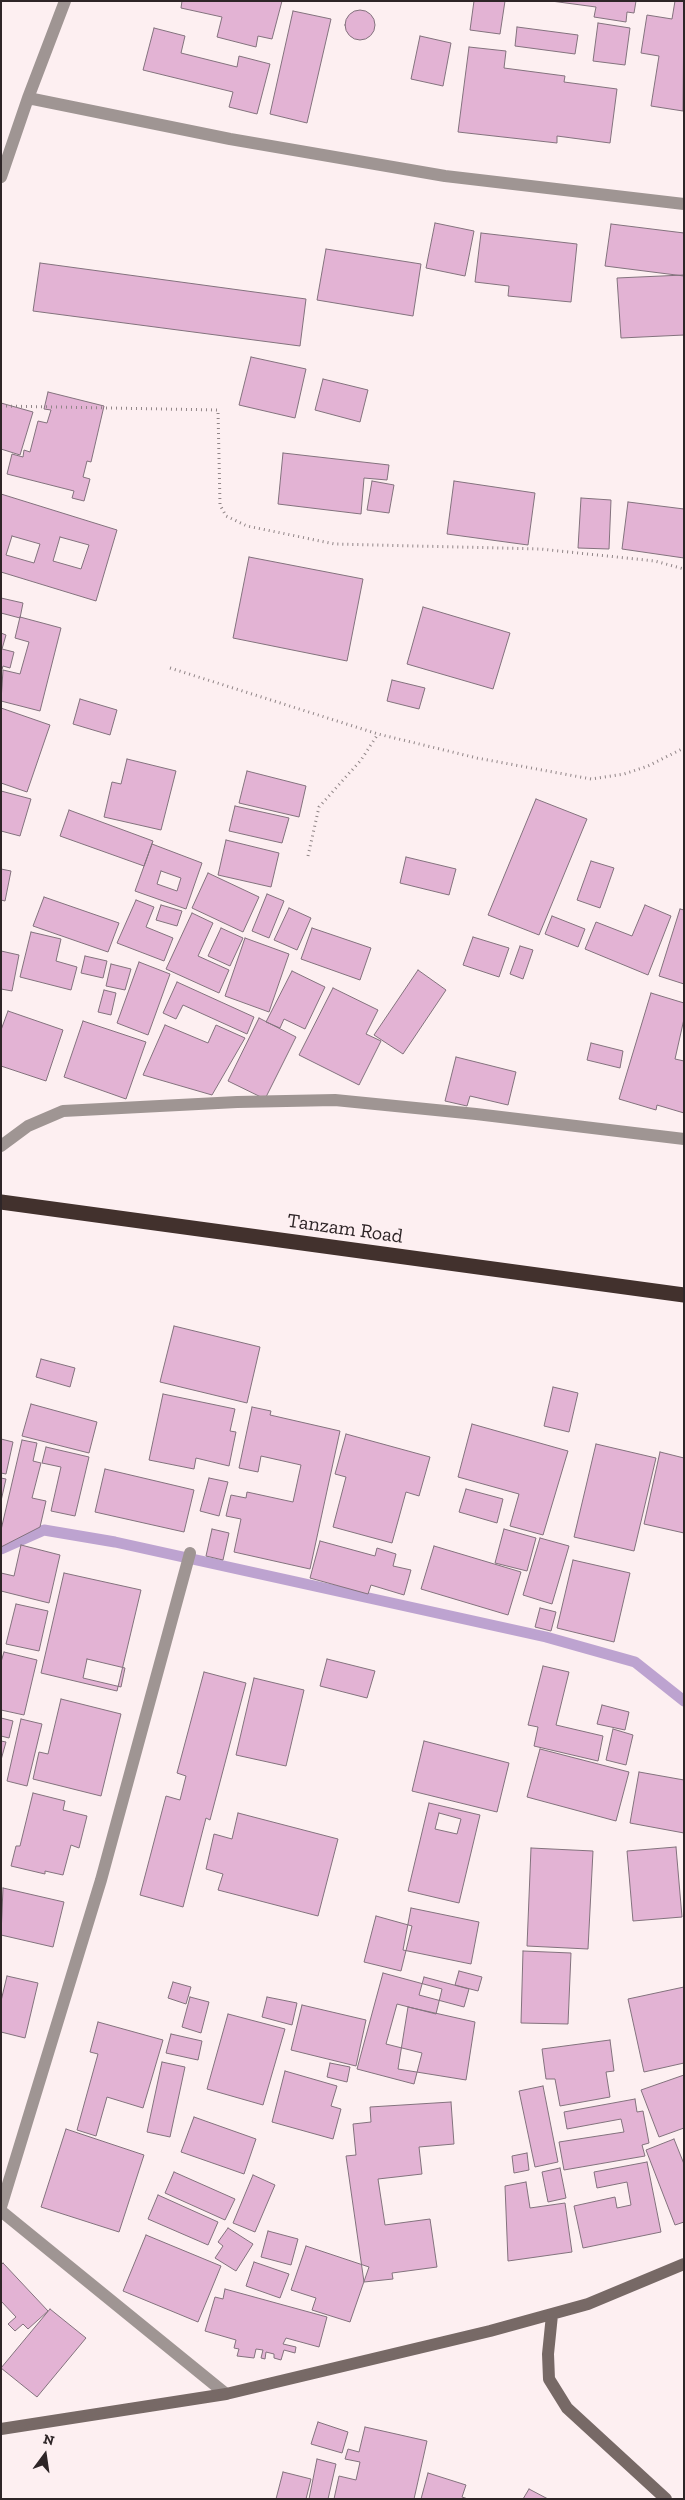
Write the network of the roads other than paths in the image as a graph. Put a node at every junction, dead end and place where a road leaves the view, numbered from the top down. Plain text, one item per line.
1 (65, 1) edge
2 (28, 98) junction
3 (1, 177) edge
4 (684, 204) edge
5 (684, 1139) edge
6 (1, 1146) edge
7 (1, 1202) edge
8 (684, 1295) edge
9 (190, 1553) dead end
10 (1, 2209) edge
11 (684, 2264) edge
12 (552, 2315) junction
13 (226, 2394) junction
14 (1, 2429) edge
15 (666, 2499) edge

1 - 2 street
2 - 3 street
2 - 4 street
5 - 6 street
7 - 8 highway, Tanzam Road
9 - 10 street
10 - 13 street
11 - 12 main road
12 - 13 main road
12 - 15 main road
13 - 14 main road

